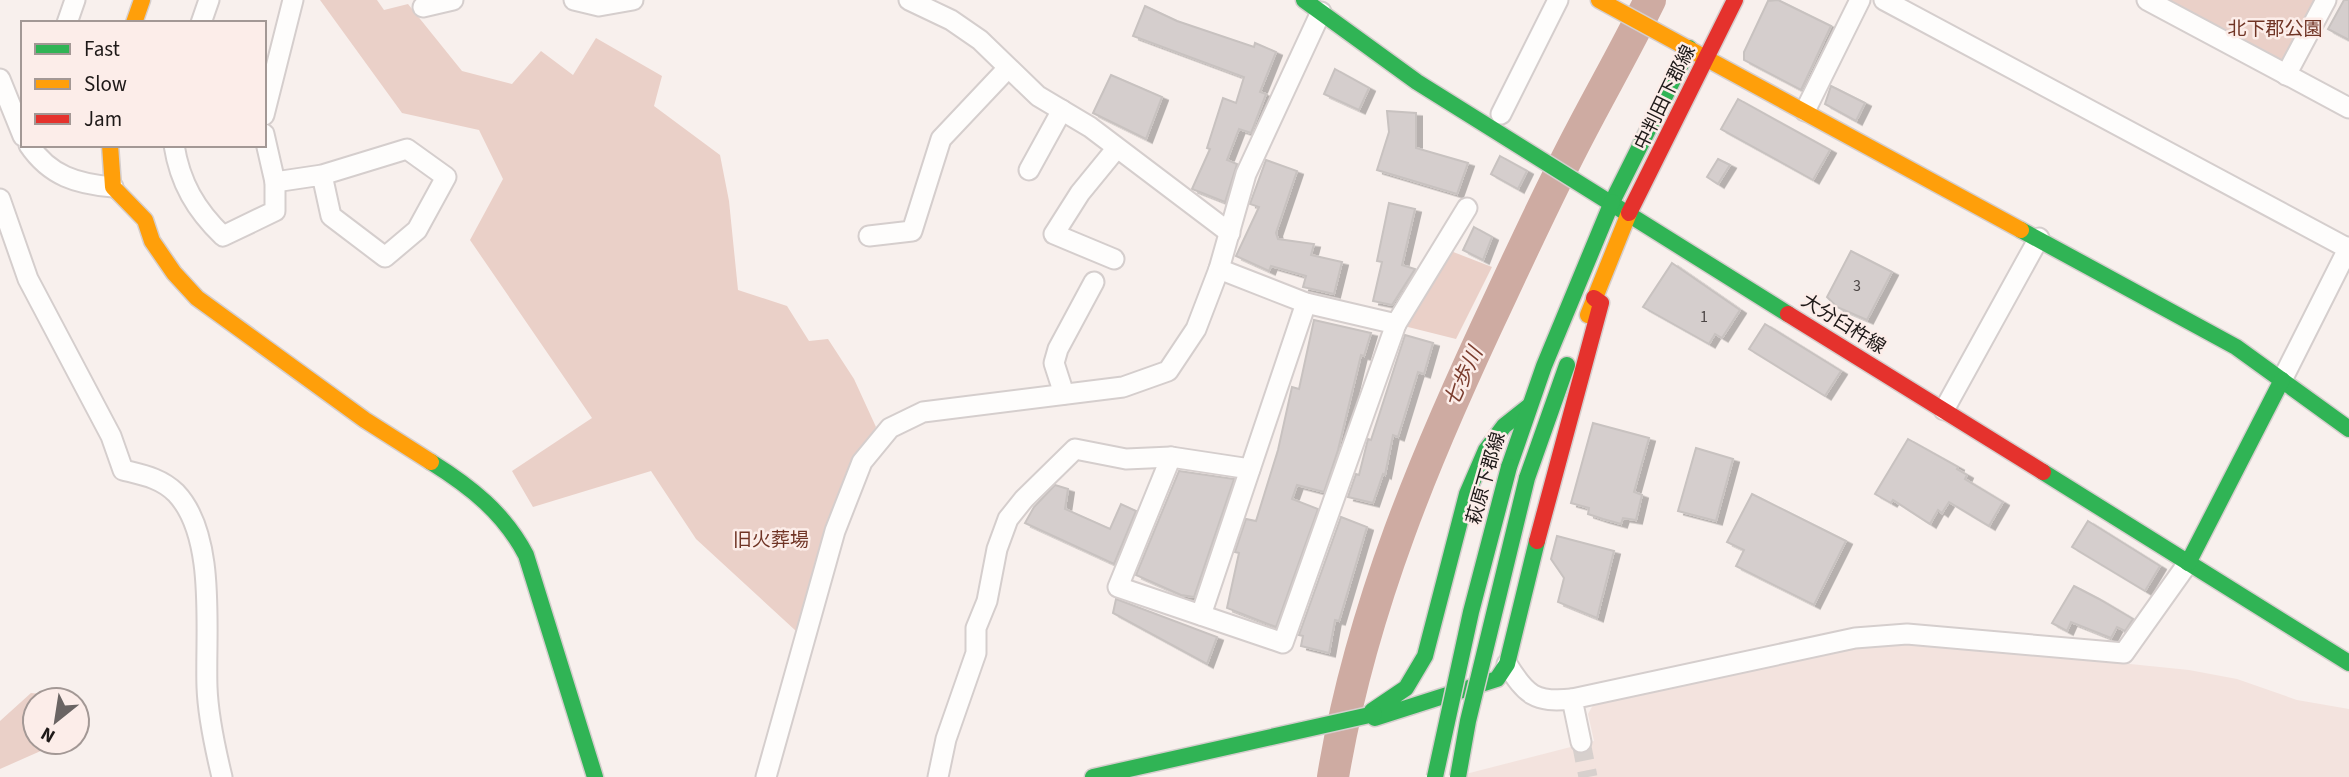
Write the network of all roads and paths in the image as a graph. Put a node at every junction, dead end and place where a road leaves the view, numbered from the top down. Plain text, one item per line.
1 (74, 0) edge
2 (142, 0) edge
3 (293, 0) edge
4 (453, 0) edge
5 (574, 0) edge
6 (633, 0) edge
7 (1304, 0) edge
8 (1558, 0) edge
9 (1599, 0) edge
10 (1735, 0) edge
11 (1860, 0) edge
12 (1884, 0) edge
13 (2147, 0) edge
14 (2326, 0) edge
15 (919, 2) edge
16 (1323, 6) edge
17 (423, 7) dead end
18 (1621, 7) edge
19 (68, 21) edge
20 (135, 21) edge
21 (1691, 42) junction
22 (1707, 58) junction
23 (1007, 68) junction
24 (2286, 75) junction
25 (0, 79) edge
26 (266, 107) edge
27 (2349, 108) edge
28 (1062, 110) junction
29 (1494, 110) joint
30 (1805, 111) junction
31 (21, 131) edge
32 (266, 143) edge
33 (31, 147) edge
34 (110, 147) edge
35 (174, 147) edge
36 (1116, 149) junction
37 (1029, 170) dead end
38 (321, 175) junction
39 (1615, 181) junction
40 (275, 182) junction
41 (113, 187) junction
42 (1644, 198) junction
43 (0, 199) edge
44 (1612, 202) junction
45 (1467, 208) dead end
46 (1629, 213) junction
47 (1230, 233) junction
48 (869, 236) dead end
49 (2039, 238) junction
50 (2349, 248) edge
51 (1114, 259) dead end
52 (1219, 269) junction
53 (1094, 282) dead end
54 (1594, 298) junction
55 (1306, 303) junction
56 (1395, 324) junction
57 (2283, 380) junction
58 (1928, 381) dead end
59 (1064, 394) junction
60 (1948, 403) junction
61 (1528, 407) junction
62 (2349, 429) edge
63 (1171, 457) junction
64 (1250, 469) junction
65 (2129, 506) dead end
66 (2196, 551) junction
67 (1201, 615) junction
68 (2349, 663) edge
69 (1507, 664) junction
70 (1572, 699) junction
71 (1374, 715) junction
72 (1581, 742) tunnel mouth
73 (222, 777) edge
74 (595, 777) edge
75 (766, 777) edge
76 (938, 777) edge
77 (1093, 777) edge
78 (1435, 777) edge
79 (1458, 777) edge

1 - 19 street
2 - 20 main road
3 - 26 street
4 - 17 street
5 - 6 street
7 - 16 main road, 大分臼杵線
8 - 29 street
9 - 18 main road
10 - 22 main road, 中判田下郡線
11 - 30 street
12 - 50 street
13 - 24 street
14 - 24 street
15 - 23 street
16 - 29 main road, 大分臼杵線
16 - 44 main road, 大分臼杵線
16 - 47 street
18 - 21 main road
21 - 22 main road
21 - 39 main road, 中判田下郡線
22 - 30 main road
22 - 42 main road, 中判田下郡線
23 - 28 street
23 - 48 street
24 - 27 street
25 - 31 street
28 - 36 street
28 - 37 street
30 - 49 main road
32 - 40 street
33 - 41 street
34 - 41 main road
35 - 40 street
36 - 47 street
36 - 51 street
38 - 38 street
38 - 40 street
39 - 42 main road
39 - 44 main road, 中判田下郡線
41 - 74 main road
42 - 46 main road, 中判田下郡線
43 - 73 street
44 - 46 main road, 大分臼杵線
44 - 61 main road, 萩原下郡線
45 - 56 street
46 - 54 main road
46 - 60 main road, 大分臼杵線
47 - 52 street
49 - 57 main road
49 - 60 street
50 - 57 street
52 - 55 street
52 - 59 street
53 - 59 street
54 - 69 main road
54 - 79 main road, bridge
55 - 56 street
55 - 64 street
56 - 67 street
57 - 62 main road
57 - 66 main road
58 - 60 main road, 大分臼杵線
59 - 75 street
60 - 65 main road, 大分臼杵線
60 - 66 main road, 大分臼杵線
61 - 71 main road
61 - 78 main road, 萩原下郡線, bridge
63 - 64 street
63 - 67 street
63 - 76 street
64 - 67 street
66 - 68 main road, 大分臼杵線
66 - 70 street
69 - 70 street
69 - 71 main road
70 - 72 street
71 - 77 main road

